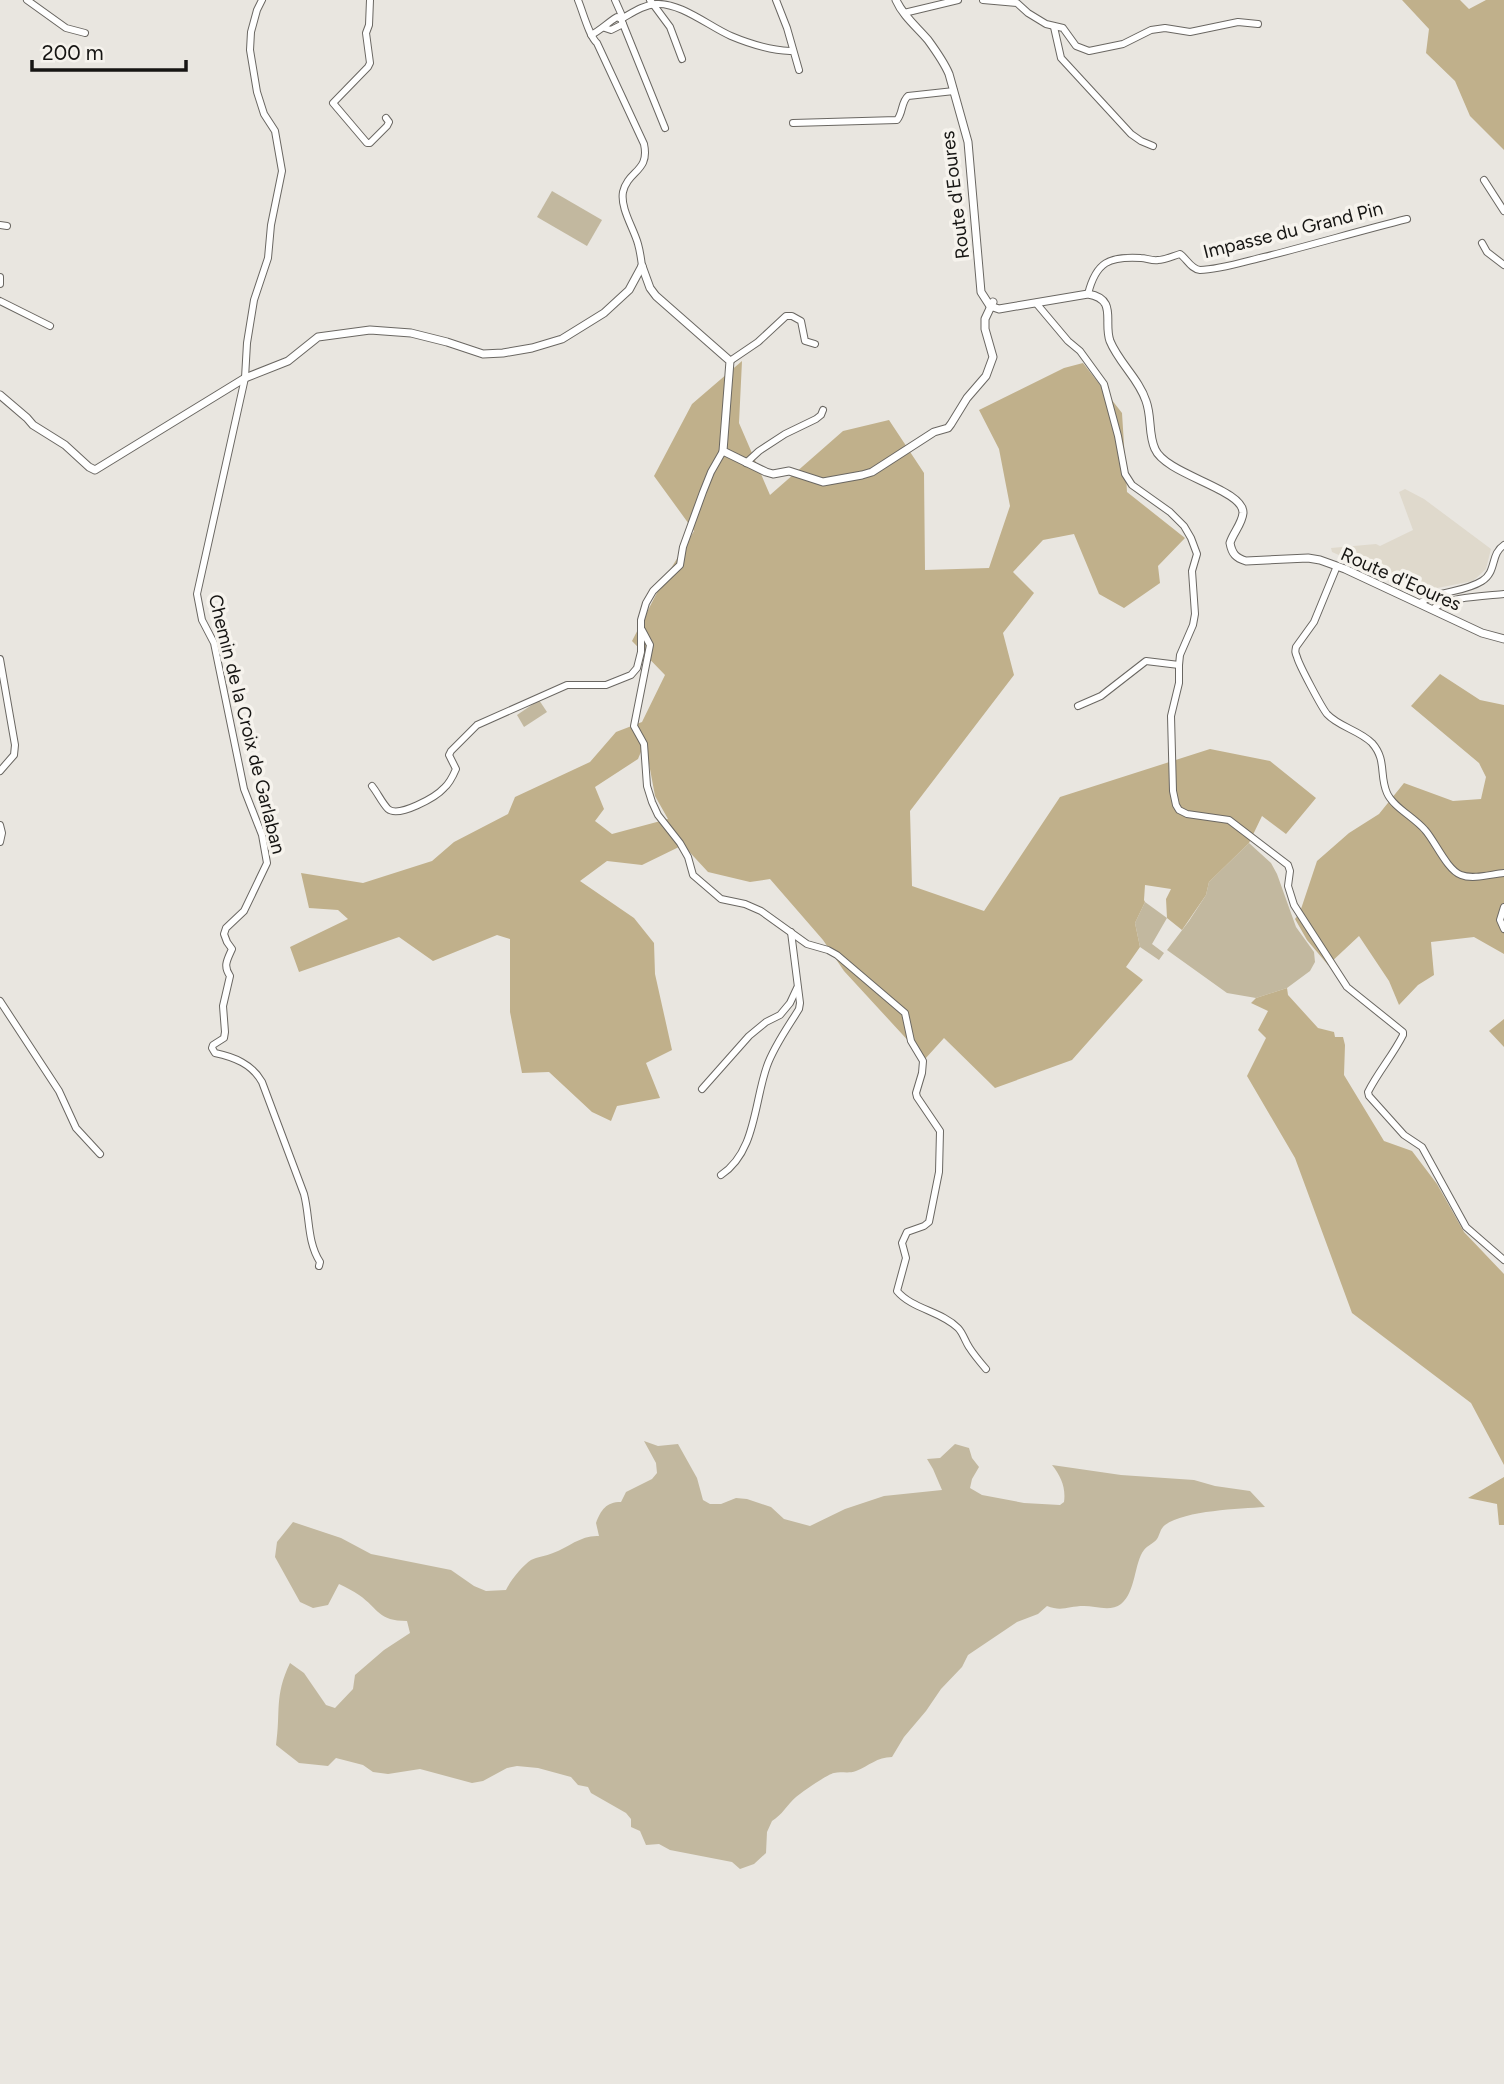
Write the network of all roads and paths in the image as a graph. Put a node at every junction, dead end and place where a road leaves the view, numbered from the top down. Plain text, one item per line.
1 (27, 0) edge
2 (262, 0) edge
3 (370, 0) edge
4 (578, 0) edge
5 (615, 0) edge
6 (776, 0) edge
7 (896, 0) edge
8 (958, 0) edge
9 (983, 0) edge
10 (655, 2) edge
11 (1017, 2) edge
12 (904, 13) junction
13 (621, 19) junction
14 (1258, 24) dead end
15 (1054, 27) junction
16 (85, 33) dead end
17 (593, 34) junction
18 (790, 51) dead end
19 (682, 59) dead end
20 (799, 70) dead end
21 (954, 92) junction
22 (386, 118) dead end
23 (793, 123) dead end
24 (665, 128) dead end
25 (1153, 146) dead end
26 (1483, 180) dead end
27 (1504, 211) edge
28 (1407, 219) dead end
29 (1482, 243) dead end
30 (1504, 265) edge
31 (642, 266) junction
32 (0, 277) edge
33 (0, 284) edge
34 (1088, 294) junction
35 (0, 301) edge
36 (1036, 303) junction
37 (991, 304) junction
38 (50, 326) dead end
39 (816, 344) dead end
40 (730, 361) junction
41 (244, 378) junction
42 (0, 395) edge
43 (823, 410) dead end
44 (723, 451) junction
45 (746, 463) junction
46 (1504, 545) edge
47 (1337, 566) junction
48 (1504, 594) edge
49 (1449, 601) junction
50 (1420, 603) junction
51 (1433, 609) junction
52 (1443, 614) junction
53 (642, 630) junction
54 (1504, 639) edge
55 (0, 659) edge
56 (1178, 665) junction
57 (1079, 706) dead end
58 (0, 771) edge
59 (372, 786) dead end
60 (0, 824) edge
61 (0, 842) edge
62 (1504, 873) edge
63 (1504, 907) edge
64 (1504, 929) edge
65 (791, 932) junction
66 (797, 987) junction
67 (0, 1001) edge
68 (702, 1089) dead end
69 (100, 1154) dead end
70 (721, 1175) dead end
71 (1504, 1260) edge
72 (319, 1266) dead end
73 (986, 1369) dead end

1 - 16 street
2 - 41 street
3 - 22 street
4 - 17 street
5 - 13 street
6 - 20 street
7 - 12 street, Route d'Eoures
8 - 12 street
9 - 11 street
10 - 13 street
10 - 18 street
10 - 19 street
11 - 15 street
12 - 21 street, Route d'Eoures
13 - 17 street
13 - 24 street
14 - 15 street
15 - 25 street
17 - 31 street
21 - 23 street
21 - 37 street, Route d'Eoures
26 - 27 street
28 - 34 street, Impasse du Grand Pin
29 - 30 street
31 - 40 street
31 - 41 street
32 - 33 street
34 - 36 street
34 - 47 street, Route d'Eoures
35 - 38 street
36 - 37 street
36 - 56 street
37 - 45 street
39 - 40 street
40 - 44 street
41 - 42 street
41 - 72 street, Chemin de la Croix de Garlaban
43 - 45 street
44 - 45 street
44 - 53 street
46 - 50 street
47 - 50 street, Route d'Eoures
47 - 62 street
48 - 49 street
49 - 51 street
49 - 52 street
50 - 51 street, Route d'Eoures
51 - 52 street, Route d'Eoures
52 - 54 street, Route d'Eoures
53 - 59 street
53 - 65 street
55 - 58 street
56 - 57 street
56 - 71 street
60 - 61 street
63 - 64 street
65 - 66 street
65 - 73 street
66 - 68 street
66 - 70 street
67 - 69 street

